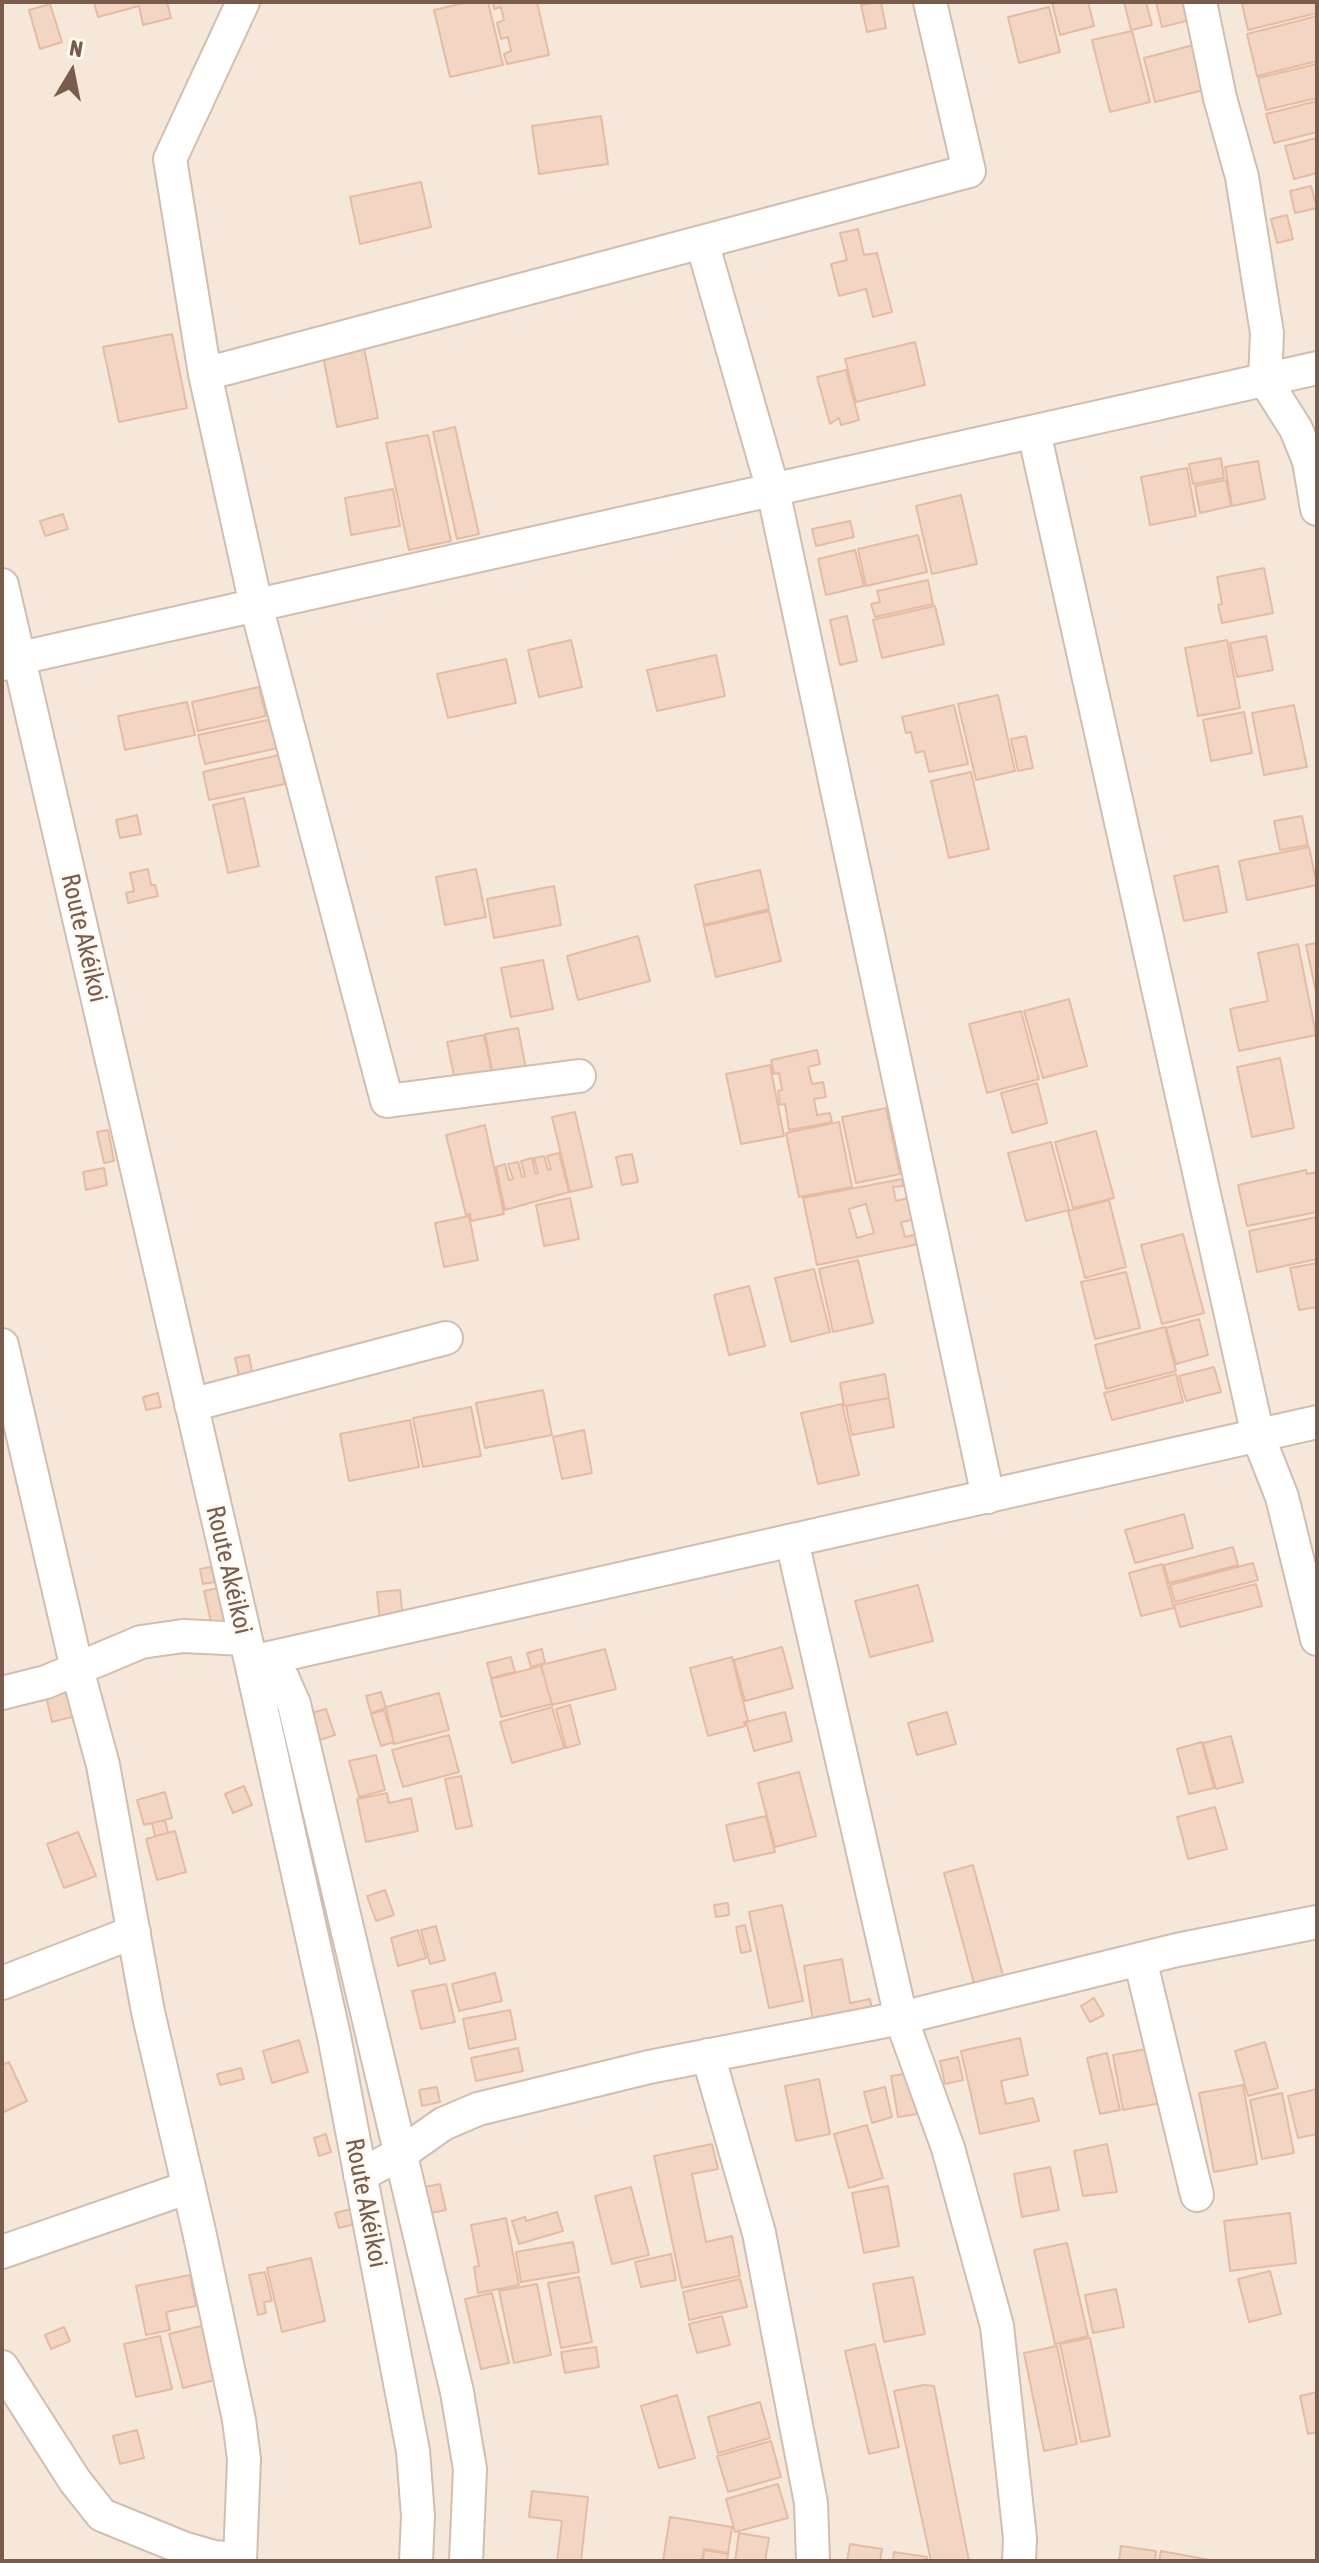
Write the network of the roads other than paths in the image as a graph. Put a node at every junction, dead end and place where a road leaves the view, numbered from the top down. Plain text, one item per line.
1 (243, 2) edge
2 (930, 2) edge
3 (1200, 2) edge
4 (702, 242) junction
5 (1317, 368) edge
6 (205, 374) junction
7 (1265, 380) junction
8 (1034, 432) junction
9 (773, 490) junction
10 (1317, 509) edge
11 (2, 585) edge
12 (256, 605) junction
13 (11, 661) edge
14 (579, 1076) dead end
15 (446, 1338) dead end
16 (2, 1345) edge
17 (191, 1405) junction
18 (1317, 1422) edge
19 (1258, 1436) junction
20 (988, 1497) junction
21 (792, 1541) junction
22 (1317, 1639) edge
23 (255, 1653) junction
24 (77, 1669) junction
25 (2, 1693) edge
26 (1317, 1922) edge
27 (134, 1932) junction
28 (1140, 1959) junction
29 (2, 1983) edge
30 (901, 2018) junction
31 (708, 2055) junction
32 (402, 2153) junction
33 (360, 2175) junction
34 (189, 2187) junction
35 (1197, 2195) dead end
36 (2, 2252) edge
37 (2, 2367) edge
38 (240, 2560) edge
39 (416, 2561) edge
40 (466, 2561) edge
41 (813, 2561) edge
42 (1019, 2561) edge

1 - 6 street
2 - 4 street
3 - 7 street
4 - 6 street
4 - 9 street
5 - 7 street
6 - 12 street
7 - 8 street
7 - 10 street
8 - 9 street
8 - 19 street
9 - 12 street
9 - 20 street
11 - 13 street, Route Akéikoi
12 - 13 street
12 - 14 street
13 - 17 street, Route Akéikoi
15 - 17 street
16 - 24 street
17 - 23 street, Route Akéikoi
18 - 19 street
19 - 20 street
19 - 22 street
20 - 21 street
21 - 23 street
21 - 30 street
23 - 24 street
23 - 32 street, Route Akéikoi
23 - 33 street, Route Akéikoi
24 - 25 street
24 - 27 street
26 - 28 street
27 - 29 street
27 - 34 street
28 - 30 street
28 - 35 street
30 - 31 street
30 - 42 street
31 - 32 street
31 - 41 street
32 - 33 street
32 - 40 street, Route Akéikoi
33 - 39 street, Route Akéikoi
34 - 36 street
34 - 38 street
37 - 38 street

